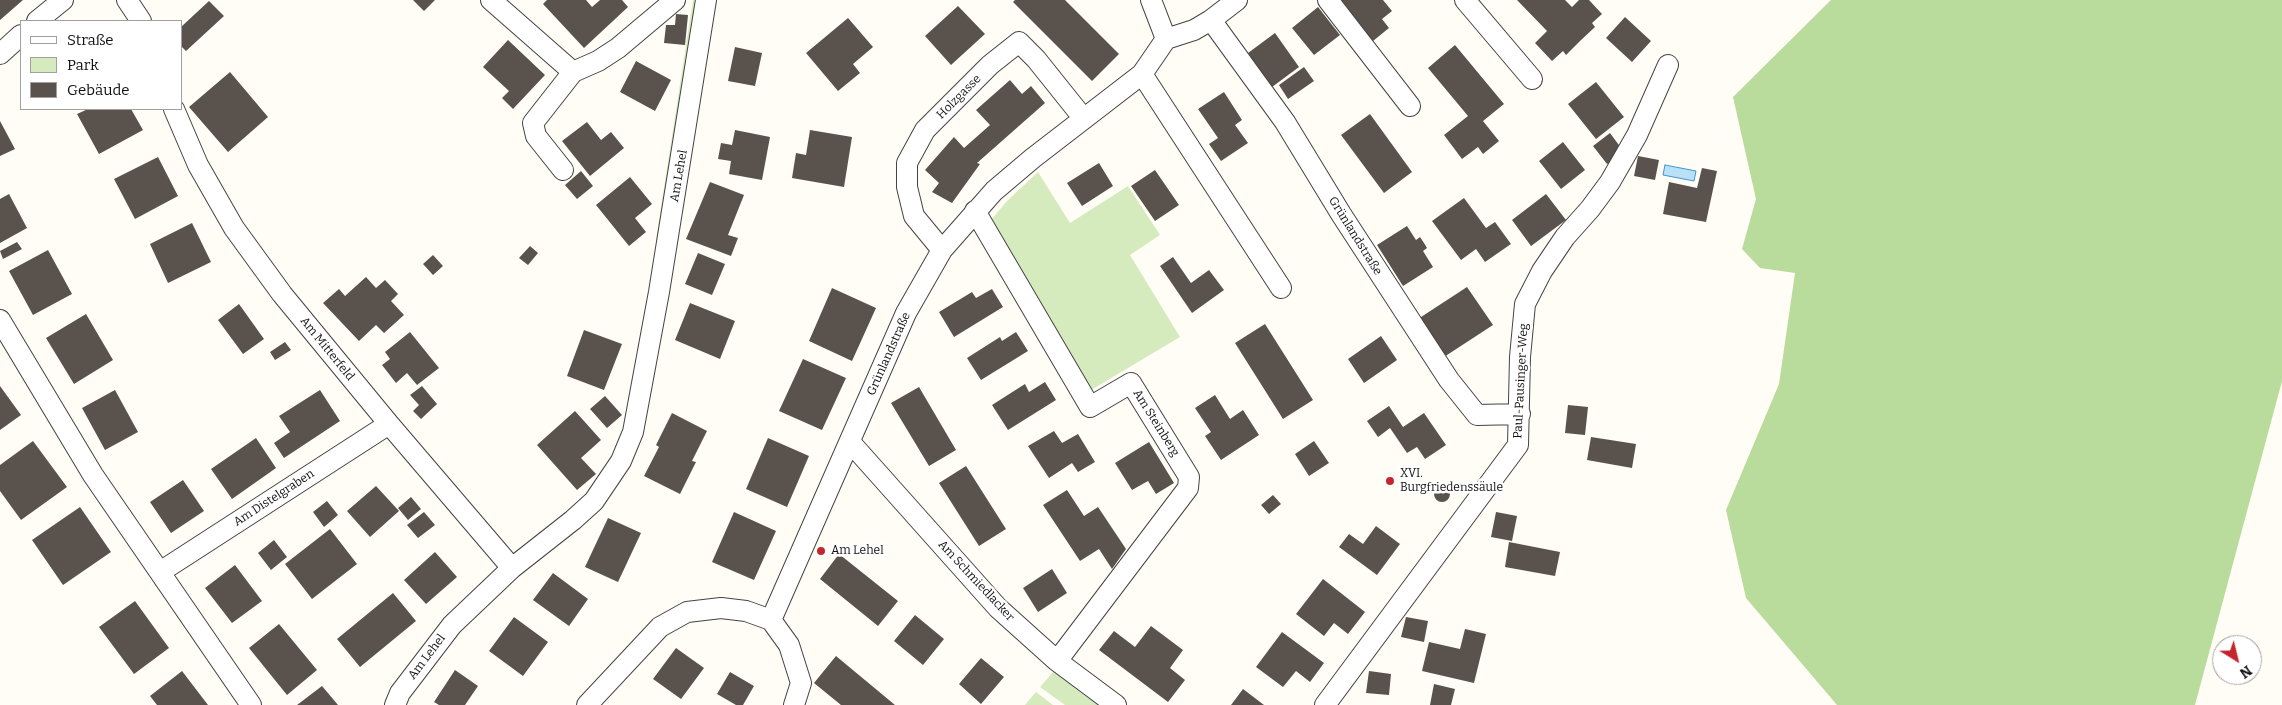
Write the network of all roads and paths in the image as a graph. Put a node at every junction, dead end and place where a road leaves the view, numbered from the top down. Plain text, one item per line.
1 (63, 0) edge
2 (127, 0) edge
3 (491, 0) edge
4 (675, 0) edge
5 (706, 0) edge
6 (1151, 0) edge
7 (1238, 0) edge
8 (1328, 0) edge
9 (1465, 0) edge
10 (39, 20) edge
11 (140, 20) edge
12 (1211, 20) junction
13 (20, 36) edge
14 (1166, 39) junction
15 (0, 54) edge
16 (1668, 65) dead end
17 (573, 72) junction
18 (1142, 74) junction
19 (1532, 79) dead end
20 (1410, 106) dead end
21 (174, 110) edge
22 (1084, 119) junction
23 (563, 170) dead end
24 (975, 211) junction
25 (942, 250) junction
26 (1281, 288) dead end
27 (0, 320) edge
28 (1520, 414) junction
29 (389, 424) junction
30 (850, 442) junction
31 (512, 568) junction
32 (160, 572) junction
33 (771, 620) junction
34 (1058, 660) junction
35 (251, 705) edge
36 (395, 705) edge
37 (587, 705) edge
38 (794, 705) edge
39 (1116, 705) edge
40 (1325, 705) edge

1 - 10 street
2 - 11 street
3 - 17 street
4 - 17 street
5 - 31 street, Am Lehel
6 - 14 street
7 - 12 street
8 - 20 street
9 - 19 street
12 - 14 street
12 - 28 street, Grünlandstraße
13 - 15 street
14 - 18 street, Grünlandstraße
16 - 28 street, Paul-Pausinger-Weg
17 - 23 street
18 - 22 street, Grünlandstraße
18 - 26 street
21 - 29 street, Am Mitterfeld
22 - 24 street, Grünlandstraße
22 - 25 street, Holzgasse
24 - 25 street, Grünlandstraße
24 - 34 street, Am Steinberg
25 - 30 street, Grünlandstraße
27 - 32 street
28 - 40 street, Paul-Pausinger-Weg
29 - 31 street, Am Mitterfeld
29 - 32 street, Am Distelgraben
30 - 33 street, Grünlandstraße
30 - 34 street, Am Schmiedlacker
31 - 36 street, Am Lehel
32 - 35 street
33 - 37 street
33 - 38 street
34 - 39 street, Am Schmiedlacker

